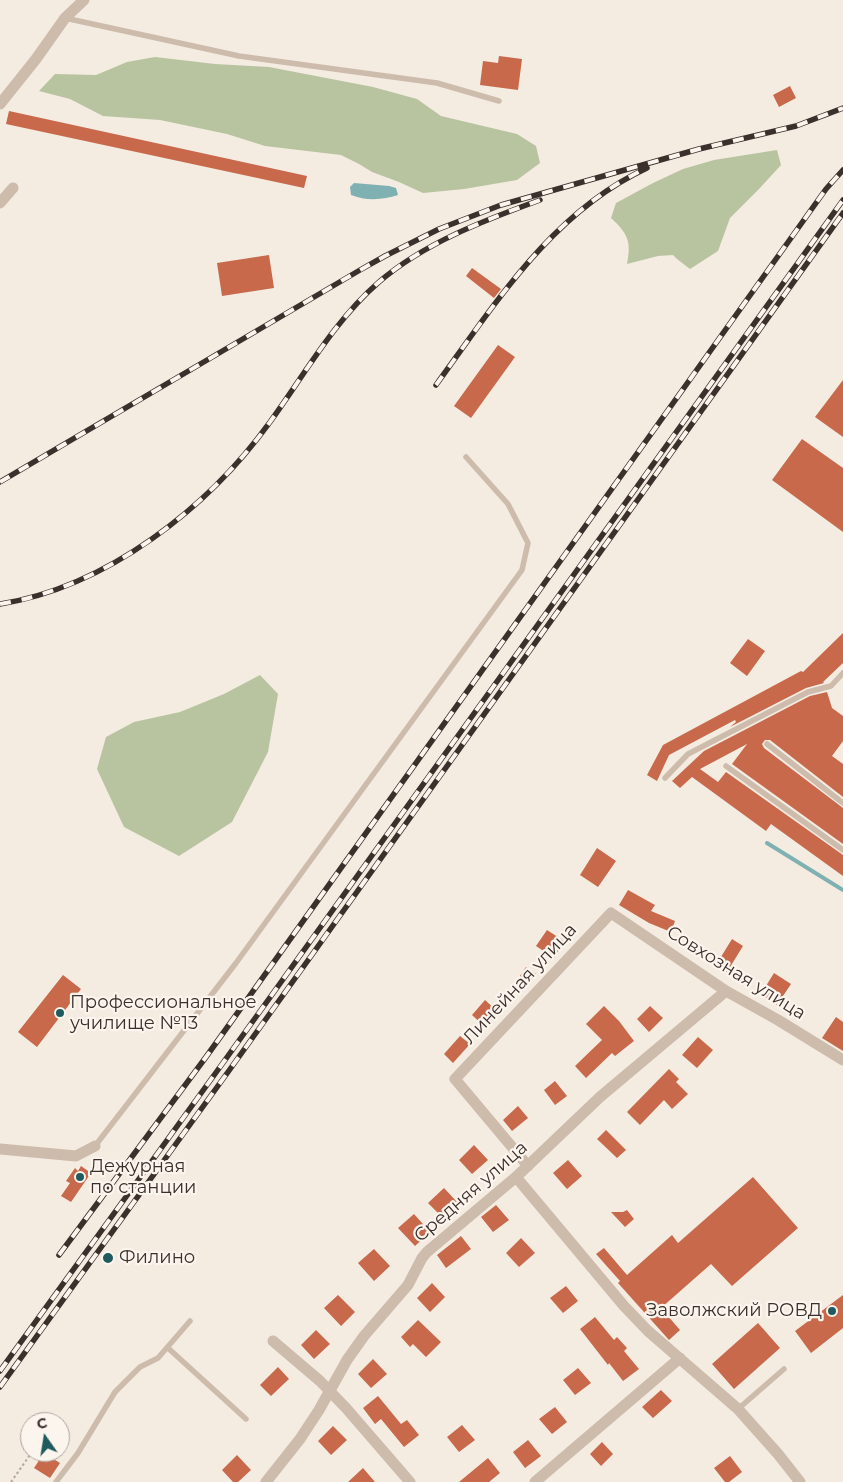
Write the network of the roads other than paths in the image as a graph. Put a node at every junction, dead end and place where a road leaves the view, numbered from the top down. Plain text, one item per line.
1 (84, 0) edge
2 (65, 18) junction
3 (499, 101) dead end
4 (0, 104) edge
5 (14, 188) dead end
6 (0, 203) edge
7 (466, 457) dead end
8 (843, 673) edge
9 (767, 744) dead end
10 (726, 766) dead end
11 (665, 778) dead end
12 (843, 803) edge
13 (843, 850) edge
14 (611, 914) joint
15 (726, 991) junction
16 (843, 1060) edge
17 (95, 1146) joint
18 (0, 1149) edge
19 (528, 1166) junction
20 (516, 1177) junction
21 (190, 1321) dead end
22 (273, 1341) dead end
23 (168, 1348) junction
24 (680, 1358) junction
25 (784, 1369) dead end
26 (330, 1391) junction
27 (738, 1409) junction
28 (246, 1418) dead end
29 (56, 1482) edge
30 (266, 1482) edge
31 (410, 1482) edge
32 (535, 1482) edge
33 (800, 1482) edge

1 - 2 street
2 - 3 lane
2 - 4 street
5 - 6 street
7 - 17 lane
8 - 11 lane
9 - 12 lane
10 - 13 lane
14 - 15 street, Совхозная улица
14 - 19 street, Линейная улица
15 - 16 street, Совхозная улица
15 - 19 street, Средняя улица
17 - 18 street
19 - 20 street, Средняя улица
20 - 24 street
20 - 26 street, Средняя улица
21 - 23 lane
22 - 26 street
23 - 28 lane
23 - 29 lane
24 - 27 street
24 - 32 street
25 - 27 lane
26 - 30 street, Средняя улица
26 - 31 street
27 - 33 street

